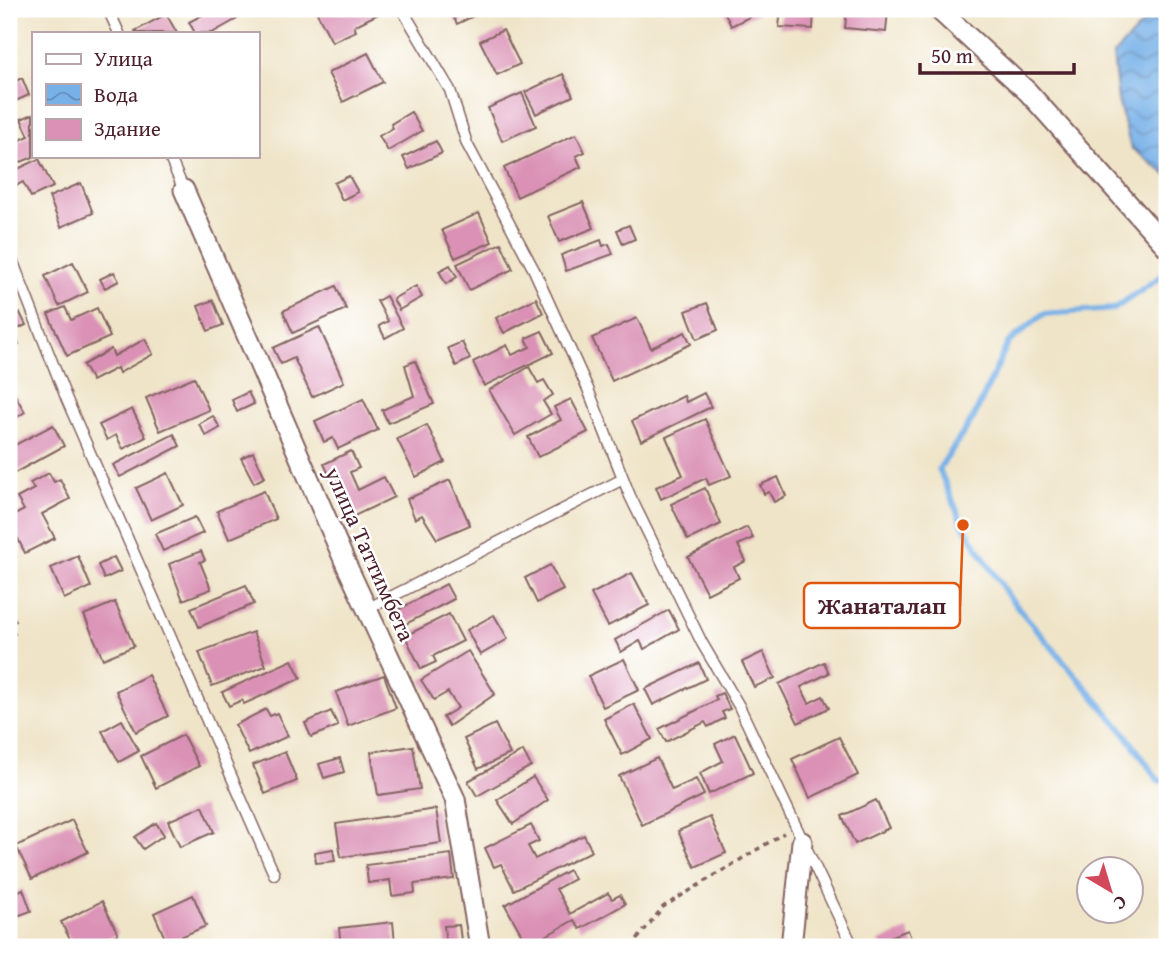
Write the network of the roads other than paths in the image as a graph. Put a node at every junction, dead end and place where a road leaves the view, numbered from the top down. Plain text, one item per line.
1 (108, 9) edge
2 (402, 9) edge
3 (938, 9) edge
4 (119, 32) edge
5 (170, 158) edge
6 (184, 190) joint
7 (1167, 247) edge
8 (9, 253) edge
9 (623, 479) junction
10 (367, 609) junction
11 (799, 834) junction
12 (274, 874) dead end
13 (480, 947) edge
14 (791, 947) edge
15 (853, 947) edge

1 - 4 lane
2 - 9 lane
3 - 7 street
5 - 6 lane
6 - 10 street, улица Таттимбета
8 - 12 lane
9 - 10 lane
9 - 11 lane
10 - 13 street, улица Таттимбета
11 - 14 street
11 - 15 lane

